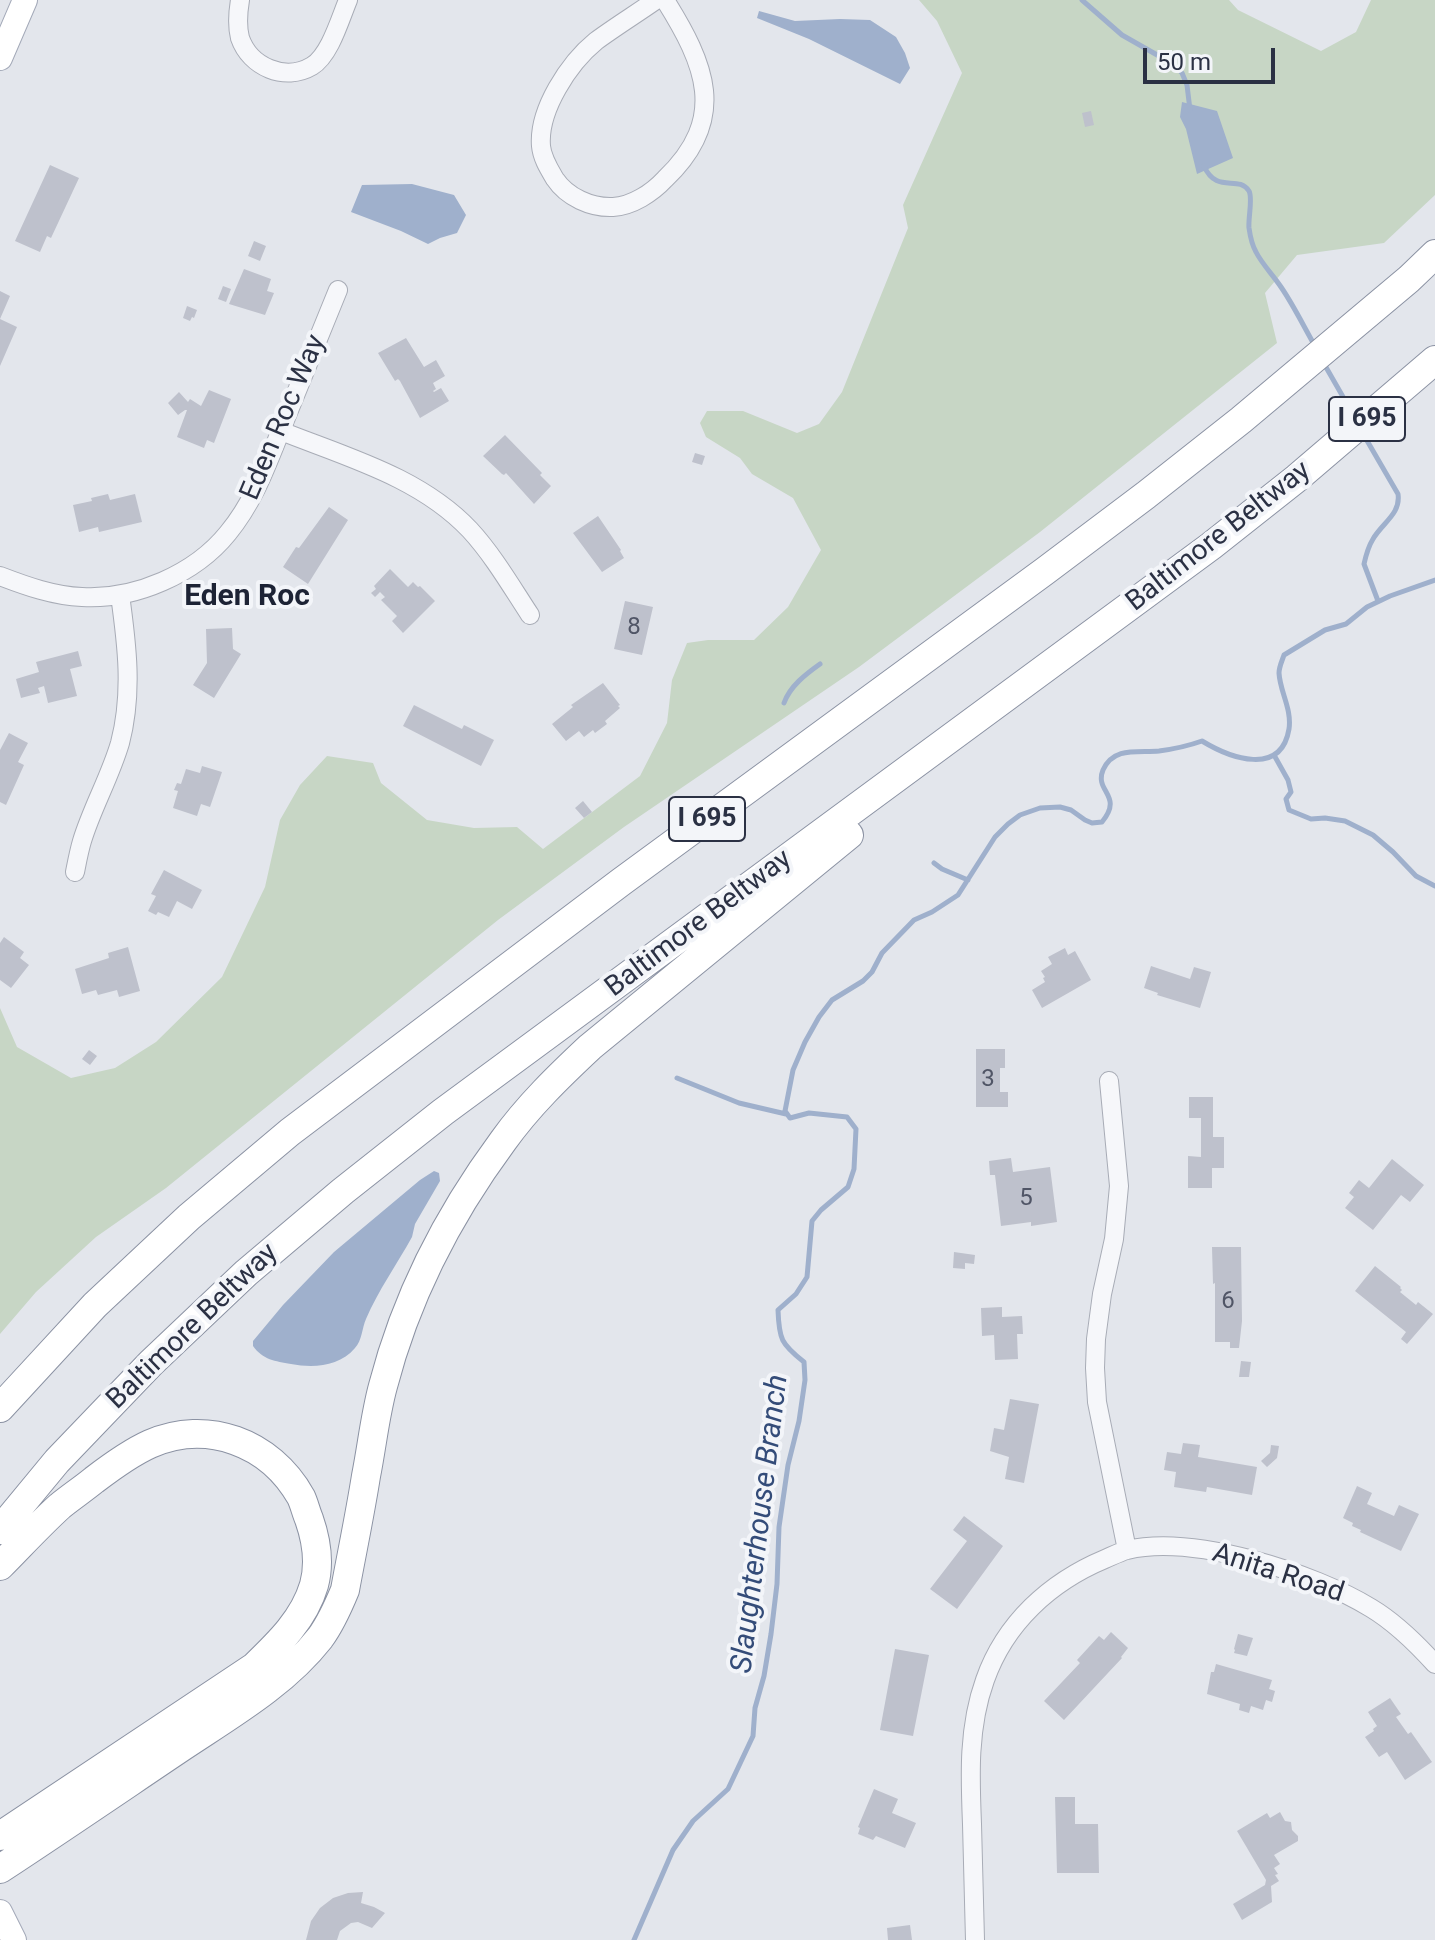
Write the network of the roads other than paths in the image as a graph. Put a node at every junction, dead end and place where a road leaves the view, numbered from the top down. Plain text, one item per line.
1 (25, 0) edge
2 (240, 0) edge
3 (348, 0) edge
4 (656, 0) edge
5 (665, 0) edge
6 (0, 58) edge
7 (1435, 254) edge
8 (338, 290) dead end
9 (1435, 360) edge
10 (281, 431) junction
11 (0, 576) edge
12 (120, 595) junction
13 (530, 615) dead end
14 (1094, 633) junction
15 (75, 872) dead end
16 (1109, 1081) dead end
17 (0, 1408) edge
18 (0, 1530) edge
19 (1127, 1550) junction
20 (0, 1566) edge
21 (1435, 1664) edge
22 (46, 1805) junction
23 (0, 1819) edge
24 (0, 1836) edge
25 (0, 1869) edge
26 (0, 1912) edge
27 (14, 1940) edge
28 (975, 1940) edge

1 - 6 main road
2 - 3 street
4 - 5 street
7 - 17 highway, I 695
8 - 10 street, Eden Roc Way
9 - 14 highway, Baltimore Beltway / I 695
10 - 12 street, Eden Roc Way
10 - 13 street
11 - 12 street, Eden Roc Way
12 - 15 street
14 - 18 highway, Baltimore Beltway / I 695
14 - 25 highway
16 - 19 street
19 - 21 street, Anita Road
19 - 28 street, Anita Road
20 - 22 highway
22 - 23 highway
22 - 24 highway
26 - 27 main road

